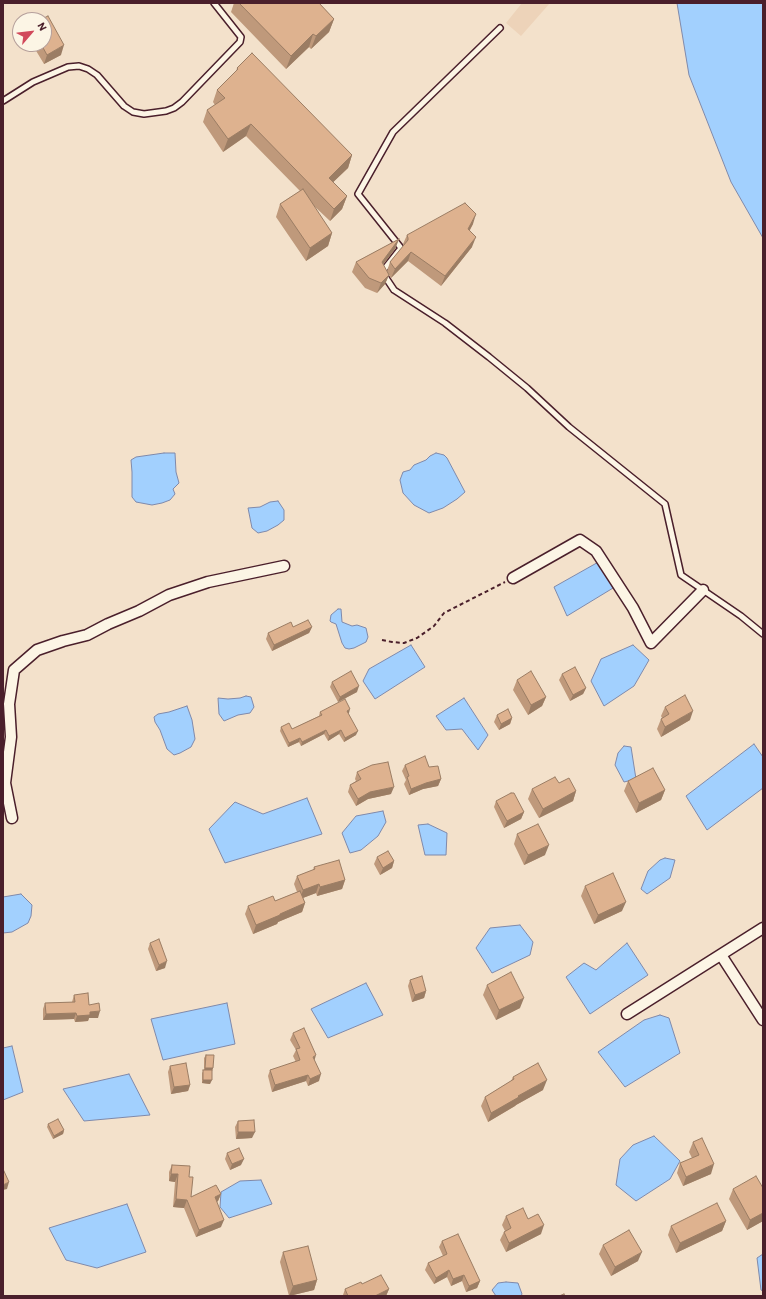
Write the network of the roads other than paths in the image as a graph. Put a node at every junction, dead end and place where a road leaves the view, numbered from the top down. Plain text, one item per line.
1 (214, 3) edge
2 (500, 28) dead end
3 (3, 101) edge
4 (284, 566) dead end
5 (513, 578) road end
6 (703, 590) junction
7 (763, 634) edge
8 (7, 739) edge
9 (12, 818) dead end
10 (763, 928) edge
11 (721, 955) junction
12 (627, 1014) dead end
13 (763, 1020) edge

1 - 3 lane
2 - 6 lane
4 - 8 street
5 - 6 street
6 - 7 lane
8 - 9 street
10 - 11 street
11 - 12 street
11 - 13 street

